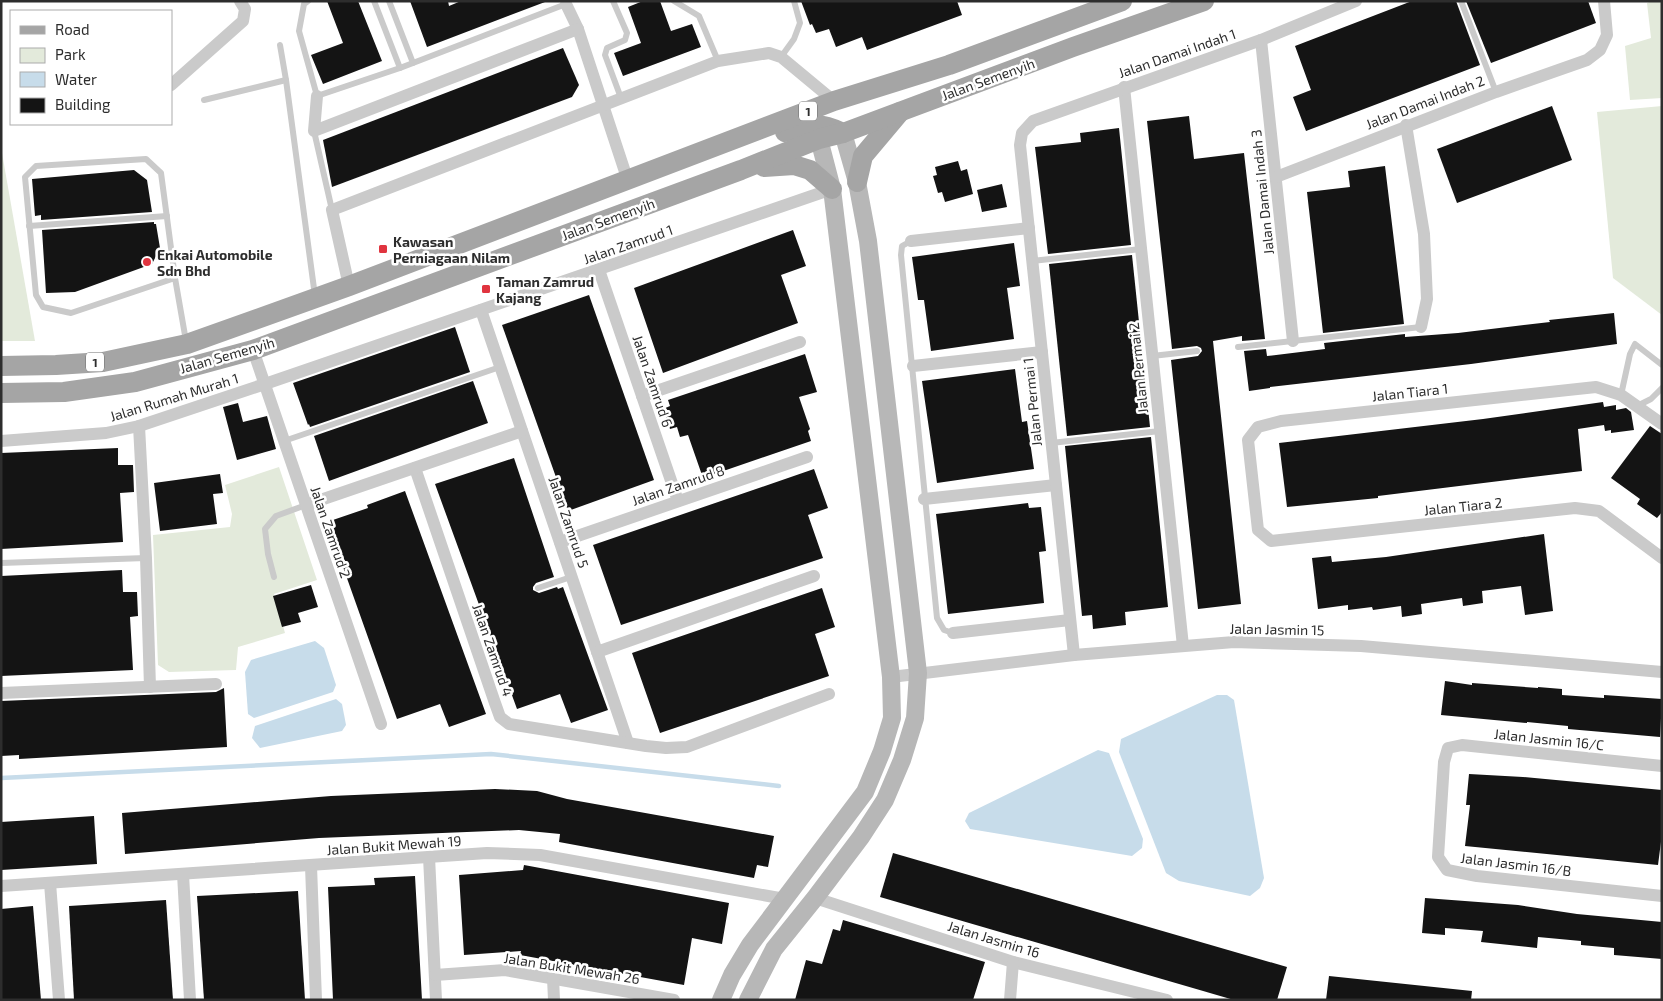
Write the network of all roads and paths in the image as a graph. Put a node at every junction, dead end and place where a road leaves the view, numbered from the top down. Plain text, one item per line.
1 (240, 1) edge
2 (308, 1) edge
3 (374, 1) edge
4 (389, 1) edge
5 (612, 1) edge
6 (674, 1) edge
7 (794, 1) edge
8 (1122, 1) edge
9 (1204, 1) edge
10 (1356, 1) edge
11 (1461, 1) edge
12 (1604, 1) edge
13 (565, 3) edge
14 (392, 9) junction
15 (379, 14) junction
16 (578, 29) junction
17 (1261, 40) junction
18 (280, 45) dead end
19 (781, 57) junction
20 (718, 61) junction
21 (413, 63) junction
22 (949, 65) junction
23 (400, 68) junction
24 (286, 80) junction
25 (172, 84) edge
26 (1124, 87) junction
27 (1496, 92) junction
28 (316, 96) junction
29 (621, 98) junction
30 (204, 100) dead end
31 (834, 101) junction
32 (603, 105) junction
33 (901, 111) junction
34 (1406, 125) junction
35 (314, 131) junction
36 (830, 132) junction
37 (1020, 145) joint
38 (670, 165) junction
39 (741, 170) junction
40 (1276, 177) junction
41 (628, 181) junction
42 (857, 182) junction
43 (832, 189) junction
44 (332, 210) junction
45 (168, 216) junction
46 (29, 226) junction
47 (1029, 228) junction
48 (911, 241) joint
49 (1141, 249) junction
50 (1032, 262) junction
51 (599, 270) junction
52 (175, 278) junction
53 (349, 286) junction
54 (316, 298) junction
55 (481, 310) junction
56 (1421, 327) joint
57 (1293, 341) junction
58 (800, 342) dead end
59 (186, 344) junction
60 (1238, 347) dead end
61 (253, 350) junction
62 (1197, 351) dead end
63 (1042, 352) junction
64 (1152, 356) junction
65 (1662, 365) edge
66 (1, 366) edge
67 (912, 366) junction
68 (500, 367) junction
69 (265, 384) junction
70 (1662, 388) edge
71 (1, 393) edge
72 (1621, 395) junction
73 (642, 396) junction
74 (1637, 406) junction
75 (1662, 424) edge
76 (139, 426) junction
77 (1160, 430) junction
78 (522, 431) junction
79 (1, 441) edge
80 (284, 441) junction
81 (1051, 443) junction
82 (807, 457) dead end
83 (415, 468) junction
84 (1056, 485) junction
85 (924, 499) junction
86 (678, 501) junction
87 (306, 505) junction
88 (1258, 530) joint
89 (560, 542) junction
90 (146, 558) junction
91 (1662, 558) edge
92 (1, 563) edge
93 (814, 576) dead end
94 (274, 577) dead end
95 (572, 577) junction
96 (538, 588) dead end
97 (1070, 620) junction
98 (953, 633) joint
99 (1183, 646) junction
100 (597, 652) junction
101 (1074, 655) junction
102 (1662, 672) edge
103 (918, 673) junction
104 (891, 677) junction
105 (216, 684) dead end
106 (150, 687) junction
107 (1, 693) edge
108 (829, 694) dead end
109 (381, 724) dead end
110 (628, 743) junction
111 (1444, 762) joint
112 (1662, 766) edge
113 (429, 857) junction
114 (311, 866) junction
115 (182, 874) junction
116 (50, 883) junction
117 (1, 886) edge
118 (1662, 896) edge
119 (815, 898) junction
120 (785, 899) junction
121 (1013, 962) junction
122 (435, 975) junction
123 (553, 978) junction
124 (59, 1000) edge
125 (190, 1000) edge
126 (316, 1000) edge
127 (436, 1000) edge
128 (554, 1000) edge
129 (674, 1000) edge
130 (720, 1000) edge
131 (748, 1000) edge
132 (1010, 1000) edge
133 (1167, 1000) edge

1 - 25 street
2 - 28 lane
3 - 15 lane
4 - 14 lane
5 - 29 lane
6 - 20 lane
7 - 19 lane
8 - 22 main road, Jalan Semenyih / 1
9 - 33 main road, Jalan Semenyih / 1
10 - 17 street, Jalan Damai Indah 1
11 - 27 lane
12 - 27 street, Jalan Damai Indah 2
13 - 16 street
13 - 21 lane
14 - 15 lane
14 - 21 lane
15 - 23 lane
16 - 32 street
16 - 35 street
17 - 26 street, Jalan Damai Indah 1
17 - 40 street, Jalan Damai Indah 3
18 - 24 lane
19 - 20 street
19 - 31 street
20 - 29 street
21 - 23 lane
22 - 31 main road, Jalan Semenyih / 1
22 - 36 main road
23 - 28 lane
24 - 30 lane
24 - 54 lane
26 - 37 street, Jalan Damai Indah 1
26 - 49 street, Jalan Permai 2
27 - 34 street, Jalan Damai Indah 2
28 - 35 street
29 - 32 street
31 - 38 main road, Jalan Semenyih / 1
32 - 41 street
32 - 44 street
33 - 36 main road, Jalan Semenyih / 1
33 - 42 main road
34 - 40 street, Jalan Damai Indah 2
34 - 56 street
35 - 44 lane
36 - 38 main road
36 - 39 main road, Jalan Semenyih / 1
36 - 42 street
36 - 43 street
37 - 47 street, Jalan Permai 1
38 - 41 main road, Jalan Semenyih / 1
39 - 43 main road
39 - 61 main road, Jalan Semenyih / 1
40 - 57 street, Jalan Damai Indah 3
41 - 53 main road, Jalan Semenyih / 1
42 - 103 street
43 - 51 street, Jalan Zamrud 1
43 - 104 street
44 - 53 street
45 - 46 lane
45 - 46 lane
45 - 52 lane
46 - 52 lane
47 - 48 street
47 - 50 street, Jalan Permai 1
48 - 67 lane
49 - 50 lane
49 - 64 street, Jalan Permai 2
50 - 63 street, Jalan Permai 1
51 - 55 street, Jalan Zamrud 1
51 - 73 street, Jalan Zamrud 6
52 - 59 lane
53 - 54 main road, Jalan Semenyih / 1
54 - 59 main road, Jalan Semenyih / 1
55 - 68 street, Jalan Zamrud 5
55 - 69 street, Jalan Zamrud 1
56 - 57 lane
57 - 60 lane
58 - 73 street
59 - 66 main road, Jalan Semenyih / 1
61 - 69 street, Jalan Zamrud 2
61 - 71 main road, Jalan Semenyih / 1
62 - 64 lane
63 - 67 street
63 - 81 street, Jalan Permai 1
64 - 77 street, Jalan Permai 2
65 - 72 lane
67 - 85 lane
68 - 78 street, Jalan Zamrud 5
68 - 80 lane
69 - 76 street, Jalan Rumah Murah 1
69 - 80 street, Jalan Zamrud 2
70 - 74 lane
72 - 74 street, Jalan Tiara 1
72 - 88 street, Jalan Tiara 1
73 - 86 street, Jalan Zamrud 6
74 - 75 street, Jalan Tiara 1
76 - 79 street, Jalan Rumah Murah 1
76 - 90 street
77 - 81 lane
77 - 99 street, Jalan Permai 2
78 - 83 street
78 - 89 street, Jalan Zamrud 5
80 - 87 street, Jalan Zamrud 2
81 - 84 street, Jalan Permai 1
82 - 86 street, Jalan Zamrud 8
83 - 87 street
83 - 110 street, Jalan Zamrud 4
84 - 85 street
84 - 97 street, Jalan Permai 1
85 - 98 lane
86 - 89 street, Jalan Zamrud 8
87 - 94 lane
87 - 109 street, Jalan Zamrud 2
88 - 91 street, Jalan Tiara 2
89 - 95 street, Jalan Zamrud 5
90 - 92 lane
90 - 106 street
93 - 100 street
95 - 96 lane
95 - 100 street, Jalan Zamrud 5
97 - 98 street
97 - 101 street, Jalan Permai 1
99 - 101 street, Jalan Jasmin 15
99 - 102 street, Jalan Jasmin 15
100 - 110 street, Jalan Zamrud 5
101 - 103 street, Jalan Jasmin 15
103 - 104 street, Jalan Jasmin 15
103 - 119 street
104 - 120 street
105 - 106 street
106 - 107 street
108 - 110 street, Jalan Zamrud 4
111 - 112 street, Jalan Jasmin 16/C
111 - 118 street, Jalan Jasmin 16/B
113 - 114 street, Jalan Bukit Mewah 19
113 - 120 street, Jalan Bukit Mewah 19
113 - 122 street
114 - 115 street, Jalan Bukit Mewah 19
114 - 126 street
115 - 116 street, Jalan Bukit Mewah 19
115 - 125 street
116 - 117 street, Jalan Bukit Mewah 19
116 - 124 street
119 - 121 street, Jalan Jasmin 16
119 - 131 street
120 - 130 street
121 - 132 street
121 - 133 street, Jalan Jasmin 16
122 - 123 street, Jalan Bukit Mewah 26
122 - 127 street
123 - 128 street
123 - 129 street, Jalan Bukit Mewah 26

